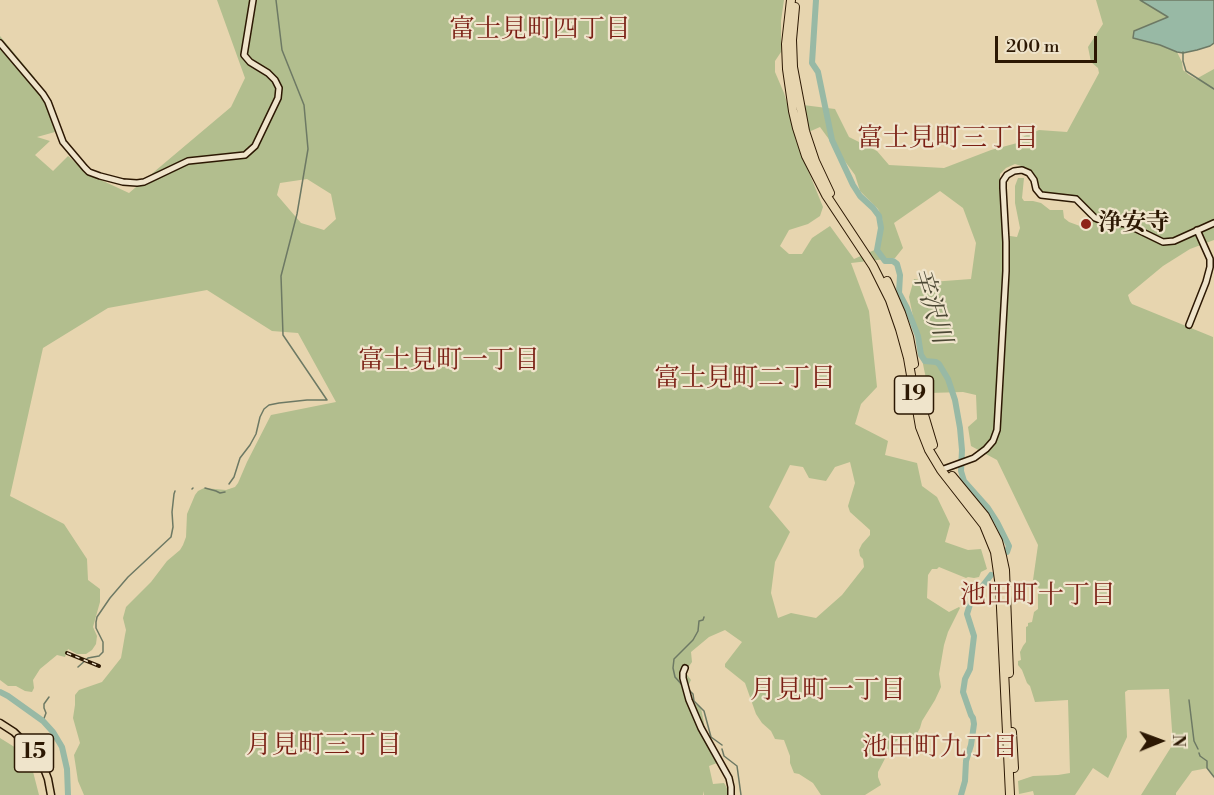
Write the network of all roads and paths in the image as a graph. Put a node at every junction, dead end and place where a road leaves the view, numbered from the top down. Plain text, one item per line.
1 (254, 0) edge
2 (791, 0) edge
3 (796, 0) edge
4 (0, 43) edge
5 (1214, 223) edge
6 (1197, 230) junction
7 (1189, 325) dead end
8 (944, 470) junction
9 (685, 668) dead end
10 (0, 723) edge
11 (51, 795) edge
12 (731, 795) edge
13 (1010, 795) edge
14 (1015, 795) edge

1 - 4 street
2 - 8 highway, 19
3 - 8 highway, 19
5 - 6 street
6 - 7 street
6 - 8 street
8 - 13 highway, 19
8 - 14 highway, 19
9 - 12 street
10 - 11 main road, 15

